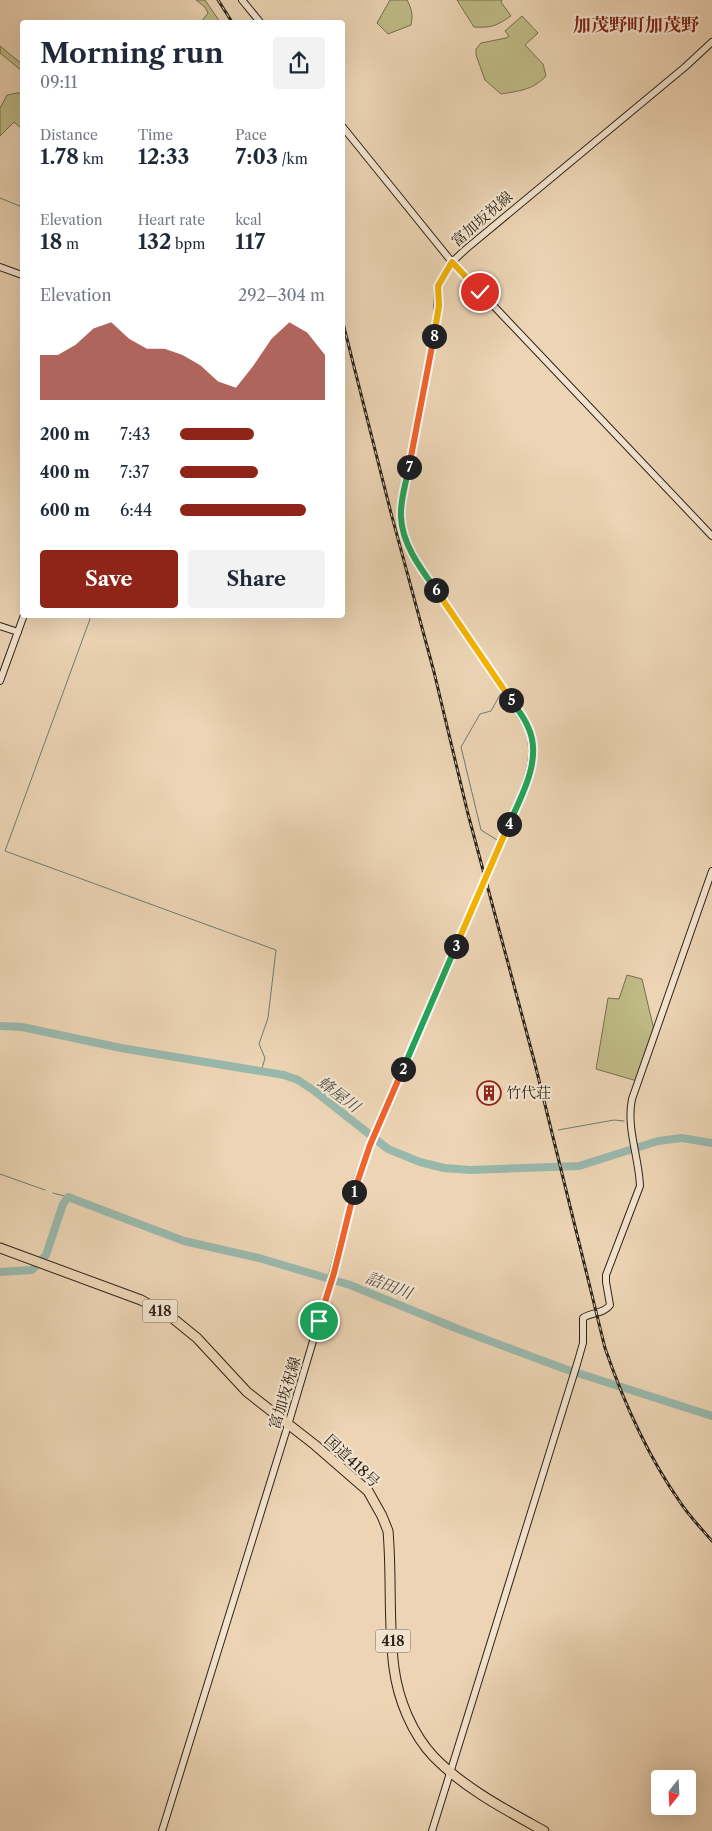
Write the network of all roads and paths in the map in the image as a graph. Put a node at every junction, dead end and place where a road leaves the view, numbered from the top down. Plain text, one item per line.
1 (242, 0) edge
2 (258, 20) edge
3 (712, 42) edge
4 (345, 130) edge
5 (452, 262) junction
6 (0, 267) edge
7 (20, 274) edge
8 (712, 536) edge
9 (23, 618) edge
10 (0, 626) edge
11 (18, 632) junction
12 (0, 681) edge
13 (712, 871) edge
14 (0, 1248) edge
15 (288, 1425) junction
16 (451, 1772) junction
17 (162, 1831) edge
18 (432, 1831) edge
19 (544, 1831) edge

1 - 2 main road
3 - 5 main road, 富加坂祝線
4 - 5 main road
5 - 8 main road
5 - 15 main road, 富加坂祝線
6 - 7 main road
9 - 11 main road
10 - 11 main road
11 - 12 main road
13 - 16 main road
14 - 15 highway, 国道418号 / 418
15 - 16 highway, 国道418号 / 418
15 - 17 main road, 富加坂祝線
16 - 18 main road
16 - 19 highway, 国道418号 / 418

